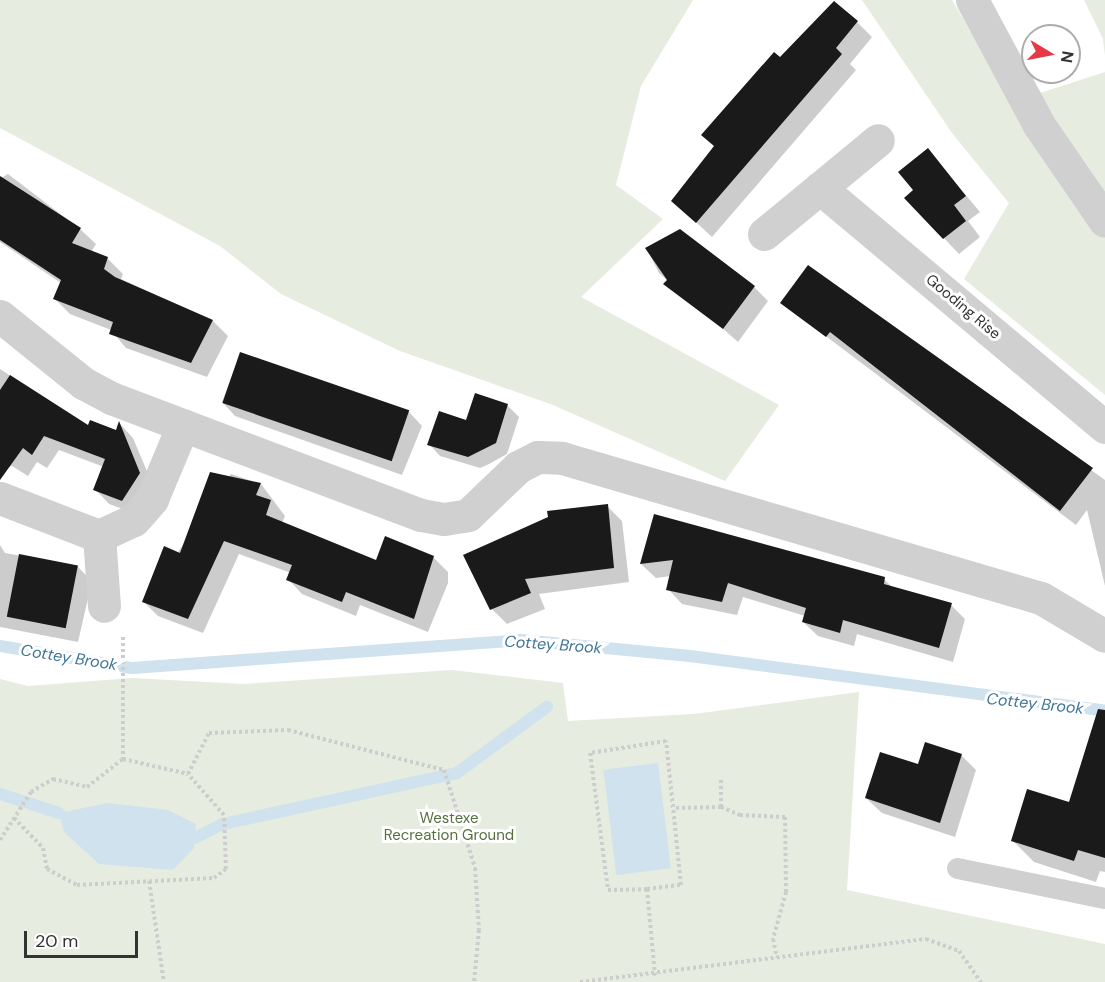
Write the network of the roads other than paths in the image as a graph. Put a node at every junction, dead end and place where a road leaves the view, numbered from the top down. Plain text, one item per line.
1 (972, 0) edge
2 (878, 140) dead end
3 (820, 188) junction
4 (1105, 221) edge
5 (764, 234) dead end
6 (0, 316) edge
7 (183, 424) junction
8 (1105, 427) edge
9 (0, 498) edge
10 (99, 536) junction
11 (104, 606) dead end
12 (1105, 636) edge
13 (957, 868) dead end
14 (1105, 898) edge

1 - 4 street
2 - 3 street
3 - 5 street
3 - 8 street, Gooding Rise
6 - 7 street
7 - 10 street
7 - 12 street
9 - 10 street
10 - 11 street
13 - 14 lane

